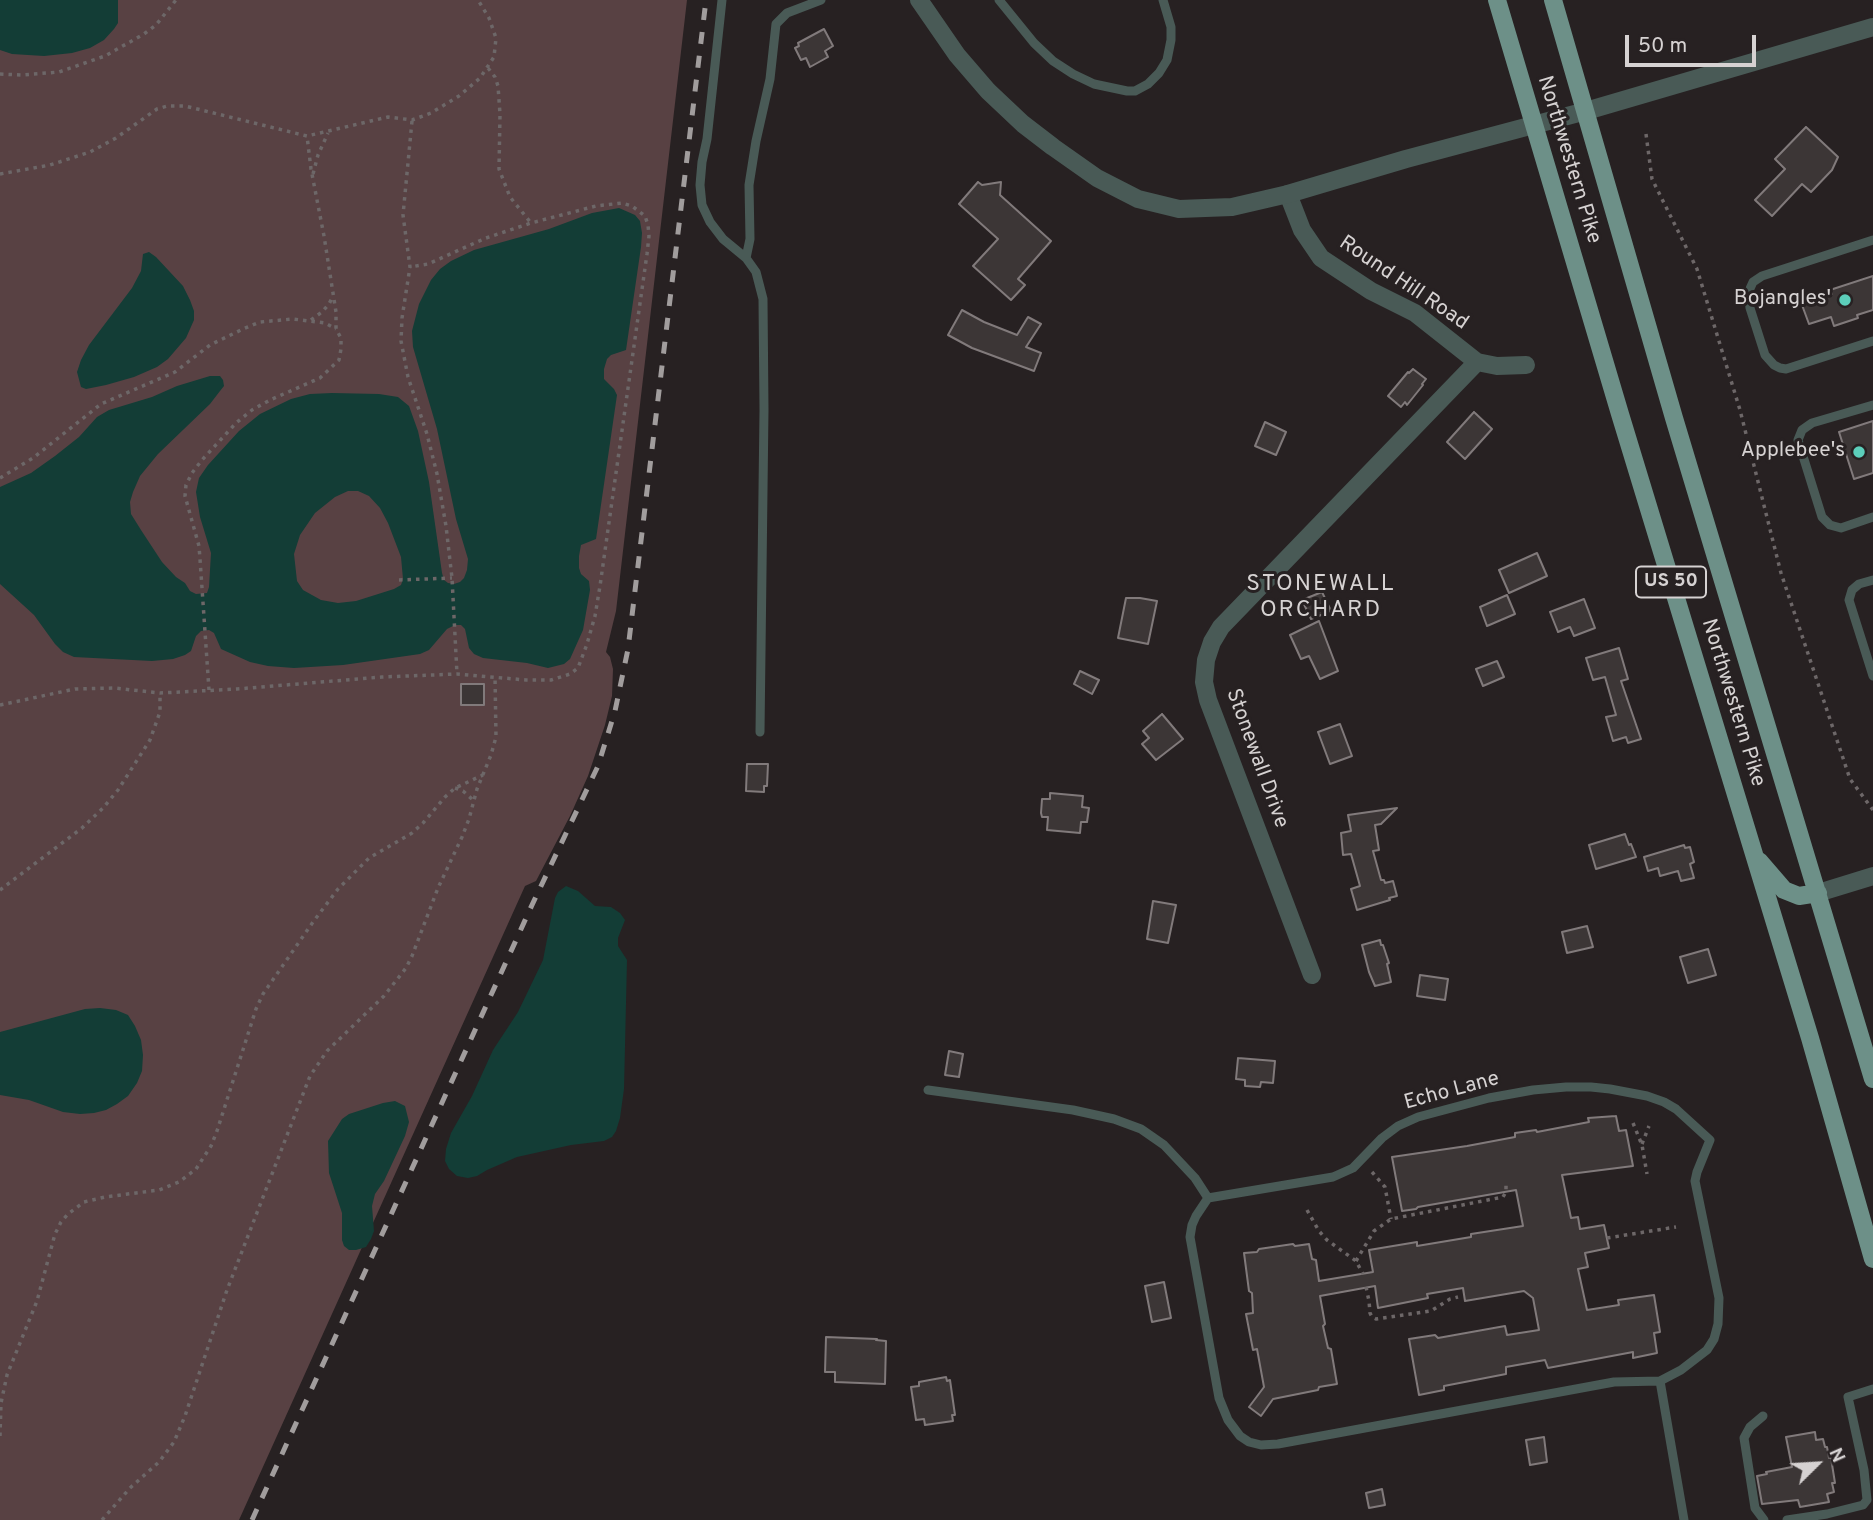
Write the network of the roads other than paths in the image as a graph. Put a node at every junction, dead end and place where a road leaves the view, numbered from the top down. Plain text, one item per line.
1 (722, 0) edge
2 (821, 0) edge
3 (919, 0) edge
4 (999, 0) edge
5 (1163, 0) edge
6 (1497, 0) edge
7 (1553, 0) edge
8 (1873, 27) edge
9 (1586, 111) junction
10 (1534, 125) junction
11 (1288, 194) junction
12 (1873, 240) edge
13 (746, 258) junction
14 (1873, 341) edge
15 (1477, 362) junction
16 (1526, 365) dead end
17 (1873, 405) edge
18 (1873, 517) edge
19 (1873, 580) edge
20 (1873, 676) edge
21 (760, 732) dead end
22 (1755, 855) junction
23 (1873, 876) edge
24 (1818, 893) junction
25 (1312, 975) dead end
26 (1873, 1079) edge
27 (929, 1090) dead end
28 (1208, 1198) junction
29 (1873, 1259) edge
30 (1660, 1381) junction
31 (1873, 1389) edge
32 (1763, 1416) dead end
33 (1684, 1520) edge
34 (1764, 1520) edge
35 (1787, 1520) edge

1 - 13 lane
2 - 13 lane
3 - 11 street
4 - 5 lane
6 - 10 main road, Northwestern Pike / US 50
7 - 9 main road, Northwestern Pike / US 50
8 - 9 street
9 - 10 street
9 - 24 main road, Northwestern Pike / US 50
10 - 11 street
10 - 22 main road, Northwestern Pike / US 50
11 - 15 street, Round Hill Road
12 - 14 lane
13 - 21 lane
15 - 16 street
15 - 25 street, Stonewall Drive
17 - 18 lane
19 - 20 lane
22 - 24 main road
22 - 29 main road, Northwestern Pike / US 50
23 - 24 street
24 - 26 main road, Northwestern Pike / US 50
27 - 28 lane
28 - 30 lane
28 - 30 lane, Echo Lane
30 - 33 lane
31 - 35 lane
32 - 34 lane

